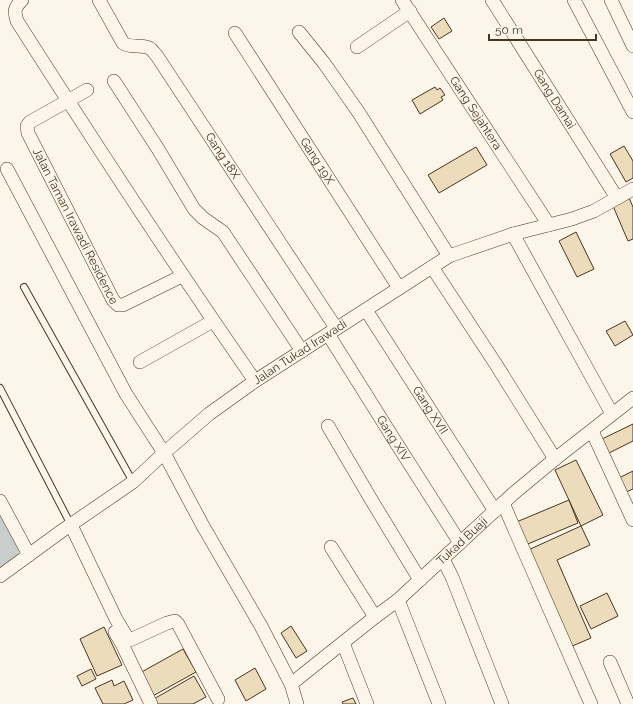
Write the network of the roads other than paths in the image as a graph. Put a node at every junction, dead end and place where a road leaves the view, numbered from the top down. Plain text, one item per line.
1 (22, 0) edge
2 (99, 0) edge
3 (402, 0) edge
4 (492, 0) edge
5 (574, 0) edge
6 (611, 0) edge
7 (410, 11) junction
8 (299, 32) dead end
9 (236, 33) dead end
10 (633, 46) edge
11 (357, 47) dead end
12 (114, 81) dead end
13 (87, 90) dead end
14 (68, 101) junction
15 (633, 112) edge
16 (7, 169) dead end
17 (633, 189) edge
18 (617, 198) junction
19 (549, 225) junction
20 (513, 234) junction
21 (448, 256) junction
22 (432, 267) junction
23 (182, 276) junction
24 (24, 286) dead end
25 (399, 288) junction
26 (366, 310) junction
27 (213, 322) junction
28 (332, 331) junction
29 (302, 351) junction
30 (140, 362) dead end
31 (255, 381) junction
32 (0, 388) edge
33 (633, 398) edge
34 (612, 414) junction
35 (328, 426) dead end
36 (592, 431) junction
37 (164, 453) junction
38 (555, 459) junction
39 (133, 482) junction
40 (0, 501) edge
41 (499, 507) junction
42 (633, 520) edge
43 (71, 525) junction
44 (460, 543) junction
45 (331, 547) dead end
46 (29, 555) junction
47 (443, 559) junction
48 (0, 576) edge
49 (420, 580) junction
50 (398, 600) junction
51 (375, 617) junction
52 (116, 619) junction
53 (343, 643) junction
54 (610, 662) dead end
55 (291, 684) junction
56 (218, 699) dead end
57 (150, 704) edge
58 (297, 704) edge
59 (367, 704) edge
60 (439, 704) edge
61 (502, 704) edge
62 (590, 704) edge
63 (628, 704) edge

1 - 14 street
2 - 28 street, Gang 18X
3 - 7 street, Gang Sejahtera
4 - 18 street, Gang Damai
5 - 15 street
6 - 10 street
7 - 11 street
7 - 19 street, Gang Sejahtera
8 - 21 street
9 - 25 street, Gang 19X
12 - 29 street
13 - 14 street, Jalan Taman Irawadi Residence
14 - 23 street
14 - 23 street, Jalan Taman Irawadi Residence
16 - 37 street
17 - 18 street, Jalan Tukad Irawadi
18 - 19 street, Jalan Tukad Irawadi
19 - 20 street, Jalan Tukad Irawadi
20 - 21 street, Jalan Tukad Irawadi
20 - 34 street
21 - 22 street, Jalan Tukad Irawadi
22 - 25 street, Jalan Tukad Irawadi
22 - 38 street
23 - 27 street
24 - 39 lane
25 - 26 street, Jalan Tukad Irawadi
26 - 28 street, Jalan Tukad Irawadi
26 - 41 street, Gang XVII
27 - 30 street
27 - 31 street
28 - 29 street, Jalan Tukad Irawadi
28 - 44 street, Gang XIV
29 - 31 street, Jalan Tukad Irawadi
31 - 37 street, Jalan Tukad Irawadi
32 - 43 lane
33 - 34 street, Tukad Buaji
34 - 36 street, Tukad Buaji
35 - 49 street
36 - 38 street, Tukad Buaji
36 - 42 street
37 - 39 street, Jalan Tukad Irawadi
37 - 55 street
38 - 41 street, Tukad Buaji
39 - 43 street, Jalan Tukad Irawadi
40 - 46 street
41 - 44 street, Tukad Buaji
41 - 62 street, Gang XVII
43 - 46 street, Jalan Tukad Irawadi
43 - 52 street
44 - 47 street, Tukad Buaji
45 - 51 street
46 - 48 street, Jalan Tukad Irawadi
47 - 49 street, Tukad Buaji
47 - 61 street
49 - 50 street, Tukad Buaji
50 - 51 street, Tukad Buaji
50 - 60 street
51 - 53 street, Tukad Buaji
52 - 56 street
52 - 57 street
53 - 55 street, Tukad Buaji
53 - 59 street
54 - 63 street
55 - 58 street

